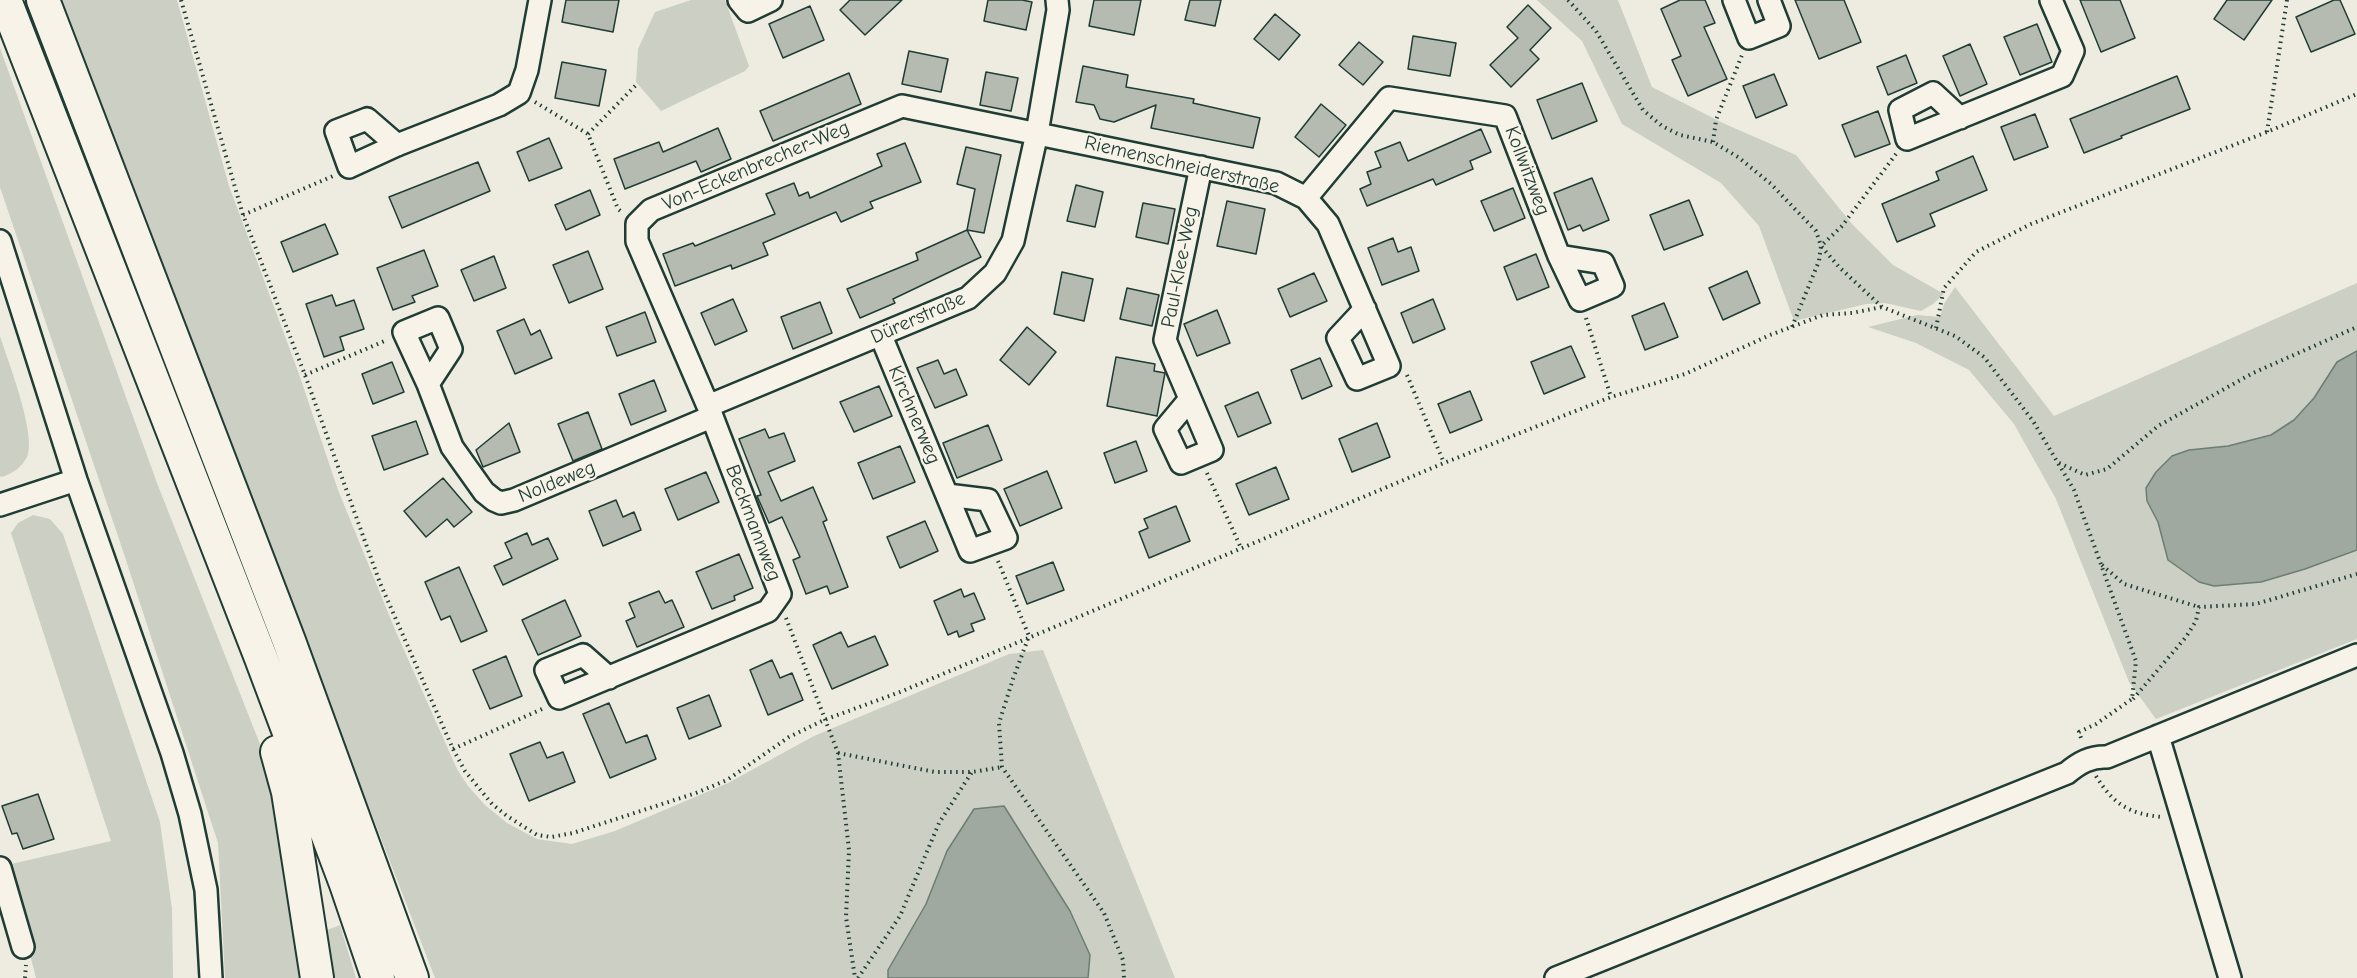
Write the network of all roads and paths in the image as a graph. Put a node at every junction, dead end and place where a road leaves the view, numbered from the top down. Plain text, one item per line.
1 (5, 0) edge
2 (43, 0) edge
3 (182, 0) edge
4 (540, 0) edge
5 (739, 0) edge
6 (771, 0) edge
7 (1057, 0) edge
8 (1568, 0) edge
9 (1734, 0) edge
10 (1769, 0) edge
11 (2051, 0) edge
12 (2287, 0) edge
13 (1749, 38) junction
14 (637, 84) dead end
15 (519, 93) junction
16 (2357, 94) edge
17 (1960, 118) junction
18 (2267, 132) junction
19 (1037, 133) junction
20 (588, 134) junction
21 (1907, 139) junction
22 (1713, 142) junction
23 (398, 145) junction
24 (1200, 167) junction
25 (349, 168) junction
26 (1306, 198) junction
27 (243, 215) junction
28 (637, 224) junction
29 (0, 241) edge
30 (1821, 246) junction
31 (1559, 256) junction
32 (1581, 300) junction
33 (1882, 307) junction
34 (1365, 309) junction
35 (2357, 327) edge
36 (1792, 328) junction
37 (1936, 328) junction
38 (404, 332) junction
39 (881, 336) junction
40 (1389, 366) junction
41 (305, 375) junction
42 (428, 384) junction
43 (1611, 397) junction
44 (1190, 399) junction
45 (710, 412) junction
46 (1199, 456) junction
47 (2058, 462) junction
48 (1444, 463) junction
49 (76, 480) junction
50 (947, 495) junction
51 (0, 505) edge
52 (991, 543) junction
53 (1241, 548) junction
54 (2102, 565) junction
55 (2357, 574) edge
56 (774, 602) junction
57 (2199, 607) junction
58 (1029, 636) junction
59 (2357, 655) edge
60 (261, 658) junction
61 (609, 678) junction
62 (559, 698) junction
63 (2132, 699) junction
64 (2122, 708) dead end
65 (824, 720) junction
66 (2158, 736) junction
67 (453, 749) junction
68 (838, 753) junction
69 (1002, 767) junction
70 (972, 772) junction
71 (0, 868) edge
72 (23, 947) dead end
73 (211, 978) edge
74 (317, 978) edge
75 (378, 978) edge
76 (412, 978) edge
77 (857, 978) edge
78 (1124, 978) edge
79 (1556, 978) edge
80 (2230, 978) edge

1 - 60 highway
2 - 76 highway
3 - 27 path
4 - 15 street
5 - 6 street
7 - 19 street, Dürerstraße
8 - 22 path
9 - 13 street
10 - 13 street
11 - 17 street
12 - 18 path
13 - 22 path
14 - 20 path
15 - 20 path
15 - 23 street
16 - 18 path
17 - 21 street
17 - 21 street
18 - 37 path
19 - 24 street, Riemenschneiderstraße
19 - 28 street, Von-Eckenbrecher-Weg
19 - 39 street, Dürerstraße
20 - 28 path
21 - 30 path
22 - 30 path
23 - 25 street
23 - 25 street
24 - 26 street, Riemenschneiderstraße
24 - 44 street, Paul-Klee-Weg
25 - 27 path
26 - 31 street, Kollwitzweg
26 - 34 street, Riemenschneiderstraße
27 - 41 path
28 - 45 street
29 - 49 street
30 - 33 path
30 - 36 path
31 - 32 street, Kollwitzweg
31 - 32 street
32 - 43 path
33 - 36 path
33 - 37 path
34 - 40 street, Riemenschneiderstraße
34 - 40 street
35 - 47 path
36 - 43 path
37 - 47 path
38 - 41 path
38 - 42 street, Noldeweg
38 - 42 street
39 - 45 street, Dürerstraße
39 - 50 street, Kirchnerweg
40 - 48 path
41 - 67 path
42 - 45 street, Noldeweg
43 - 48 path
44 - 46 street, Paul-Klee-Weg
44 - 46 street
45 - 56 street, Beckmannweg
46 - 53 path
47 - 54 path
48 - 53 path
49 - 51 street
49 - 73 street
50 - 52 street, Kirchnerweg
50 - 52 street
52 - 58 path
53 - 58 path
54 - 57 path
54 - 63 path
55 - 57 path
56 - 61 street, Beckmannweg
56 - 65 path
57 - 63 path
58 - 65 path
58 - 69 path
59 - 66 street
60 - 74 highway
60 - 75 highway
61 - 62 street, Beckmannweg
61 - 62 street
62 - 67 path
63 - 64 path
65 - 67 path
65 - 68 path
66 - 79 street
66 - 80 street
68 - 70 path
68 - 77 path
69 - 70 path
69 - 78 path
70 - 77 path
71 - 72 street

